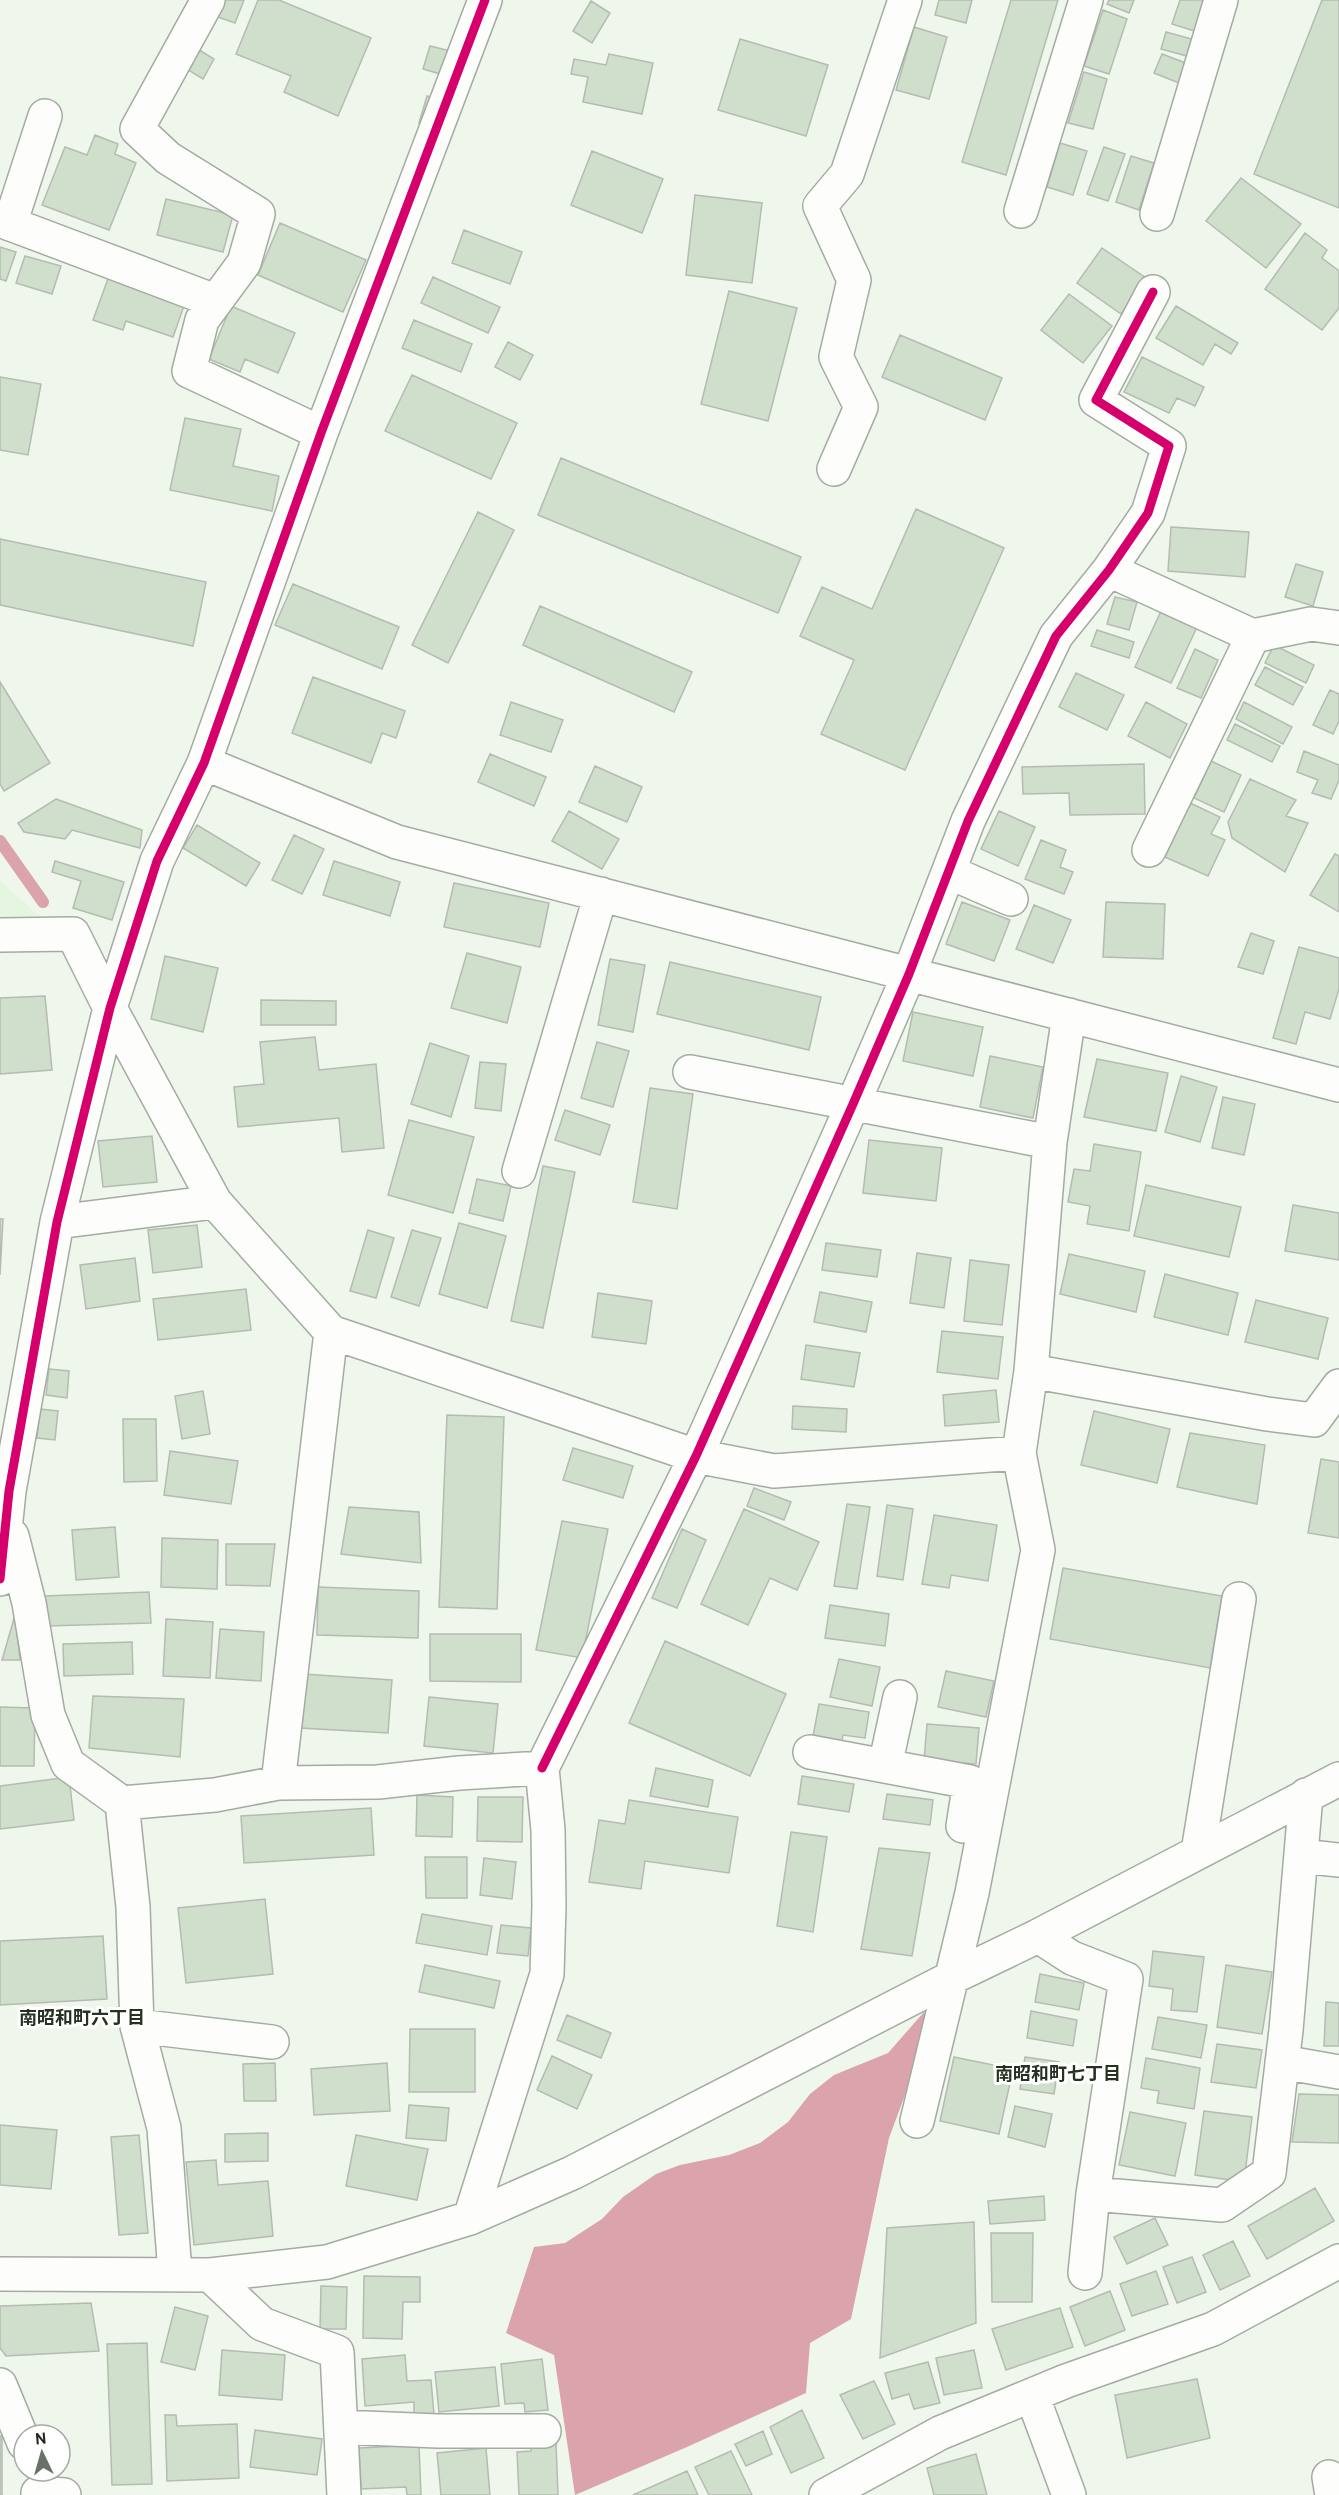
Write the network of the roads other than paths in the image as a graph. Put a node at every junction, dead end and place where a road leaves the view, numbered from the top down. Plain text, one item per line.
1 (208, 0) edge
2 (485, 0) edge
3 (905, 0) edge
4 (1086, 0) edge
5 (1221, 0) edge
6 (45, 116) dead end
7 (1021, 211) dead end
8 (1157, 214) dead end
9 (5, 222) edge
10 (1153, 292) dead end
11 (216, 301) junction
12 (321, 433) junction
13 (834, 469) dead end
14 (1109, 570) junction
15 (1339, 628) edge
16 (1253, 636) junction
17 (204, 764) junction
18 (1149, 850) dead end
19 (949, 872) junction
20 (601, 894) junction
21 (1011, 898) dead end
22 (0, 935) edge
23 (909, 974) junction
24 (110, 1008) junction
25 (1069, 1015) junction
26 (690, 1072) dead end
27 (1339, 1085) edge
28 (854, 1104) junction
29 (1050, 1142) junction
30 (519, 1171) dead end
31 (215, 1202) junction
32 (57, 1222) junction
33 (332, 1332) junction
34 (1031, 1371) junction
35 (1339, 1386) edge
36 (1019, 1453) junction
37 (696, 1456) junction
38 (7, 1517) junction
39 (1, 1561) edge
40 (1239, 1599) dead end
41 (900, 1697) dead end
42 (810, 1752) dead end
43 (885, 1766) junction
44 (542, 1768) junction
45 (1339, 1779) edge
46 (278, 1783) junction
47 (1306, 1795) junction
48 (122, 1803) junction
49 (1198, 1852) junction
50 (1301, 1856) junction
51 (1339, 1860) edge
52 (1038, 1936) junction
53 (943, 1983) junction
54 (136, 2026) junction
55 (272, 2042) dead end
56 (1281, 2062) junction
57 (1339, 2072) edge
58 (917, 2121) dead end
59 (1093, 2194) junction
60 (470, 2218) junction
61 (1339, 2261) edge
62 (175, 2273) junction
63 (1085, 2273) dead end
64 (0, 2274) edge
65 (210, 2275) junction
66 (0, 2385) edge
67 (1032, 2395) junction
68 (16, 2423) edge
69 (341, 2427) junction
70 (544, 2431) dead end
71 (344, 2495) edge
72 (826, 2495) edge
73 (1069, 2495) edge

1 - 11 street
2 - 12 street
3 - 13 street
4 - 7 street
5 - 8 street
6 - 9 street
9 - 11 street
10 - 14 street
11 - 12 street
12 - 17 street
14 - 16 street
14 - 19 street
15 - 16 street
16 - 18 street
17 - 20 street
17 - 24 street
19 - 21 street
19 - 23 street
20 - 23 street
20 - 30 street
22 - 24 street
23 - 25 street
23 - 28 street
24 - 31 street
24 - 32 street
25 - 27 street
25 - 29 street
26 - 28 street
28 - 29 street
28 - 37 street
29 - 34 street
31 - 32 street
31 - 33 street
32 - 38 street
33 - 37 street
33 - 46 street
34 - 35 street
34 - 36 street
36 - 37 street
36 - 53 street
37 - 44 street
38 - 39 street
38 - 48 street
40 - 49 street
41 - 43 street
42 - 43 street
43 - 53 street
44 - 46 street
44 - 60 street
45 - 47 street
46 - 48 street
47 - 49 street
47 - 50 street
48 - 54 street
49 - 52 street
50 - 51 street
50 - 56 street
52 - 53 street
52 - 59 street
53 - 58 street
53 - 60 street
54 - 55 street
54 - 62 street
56 - 57 street
56 - 59 street
59 - 63 street
60 - 65 street
61 - 67 street
62 - 64 street
62 - 65 street
65 - 69 street
66 - 68 street
67 - 72 street
67 - 73 street
69 - 70 street
69 - 71 street

